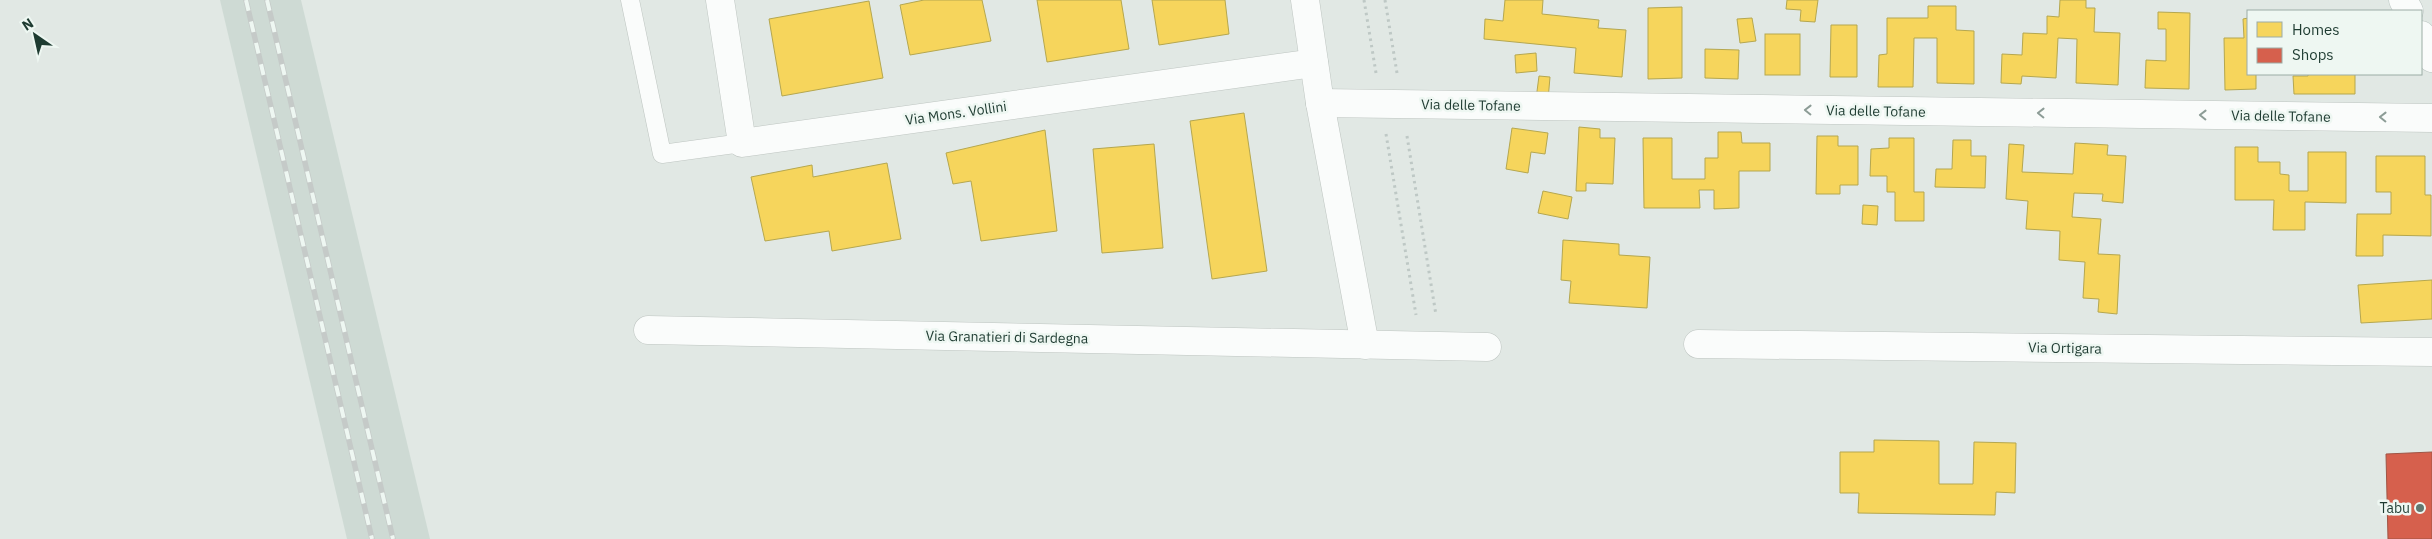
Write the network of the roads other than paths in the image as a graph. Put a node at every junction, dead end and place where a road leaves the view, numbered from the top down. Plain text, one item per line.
1 (630, 0) edge
2 (720, 0) edge
3 (1305, 0) edge
4 (2422, 37) edge
5 (2432, 58) edge
6 (1314, 63) junction
7 (1320, 103) junction
8 (2432, 118) edge
9 (742, 143) junction
10 (648, 330) dead end
11 (1698, 344) dead end
12 (1365, 345) junction
13 (1486, 347) dead end
14 (2432, 352) edge

1 - 9 lane
2 - 9 street
3 - 6 street
4 - 5 street
6 - 7 street
6 - 9 street, Via Mons. Vollini
8 -> 7 street, Via delle Tofane
7 - 12 street
10 - 12 street, Via Granatieri di Sardegna
11 - 14 street, Via Ortigara
12 - 13 street, Via Granatieri di Sardegna

